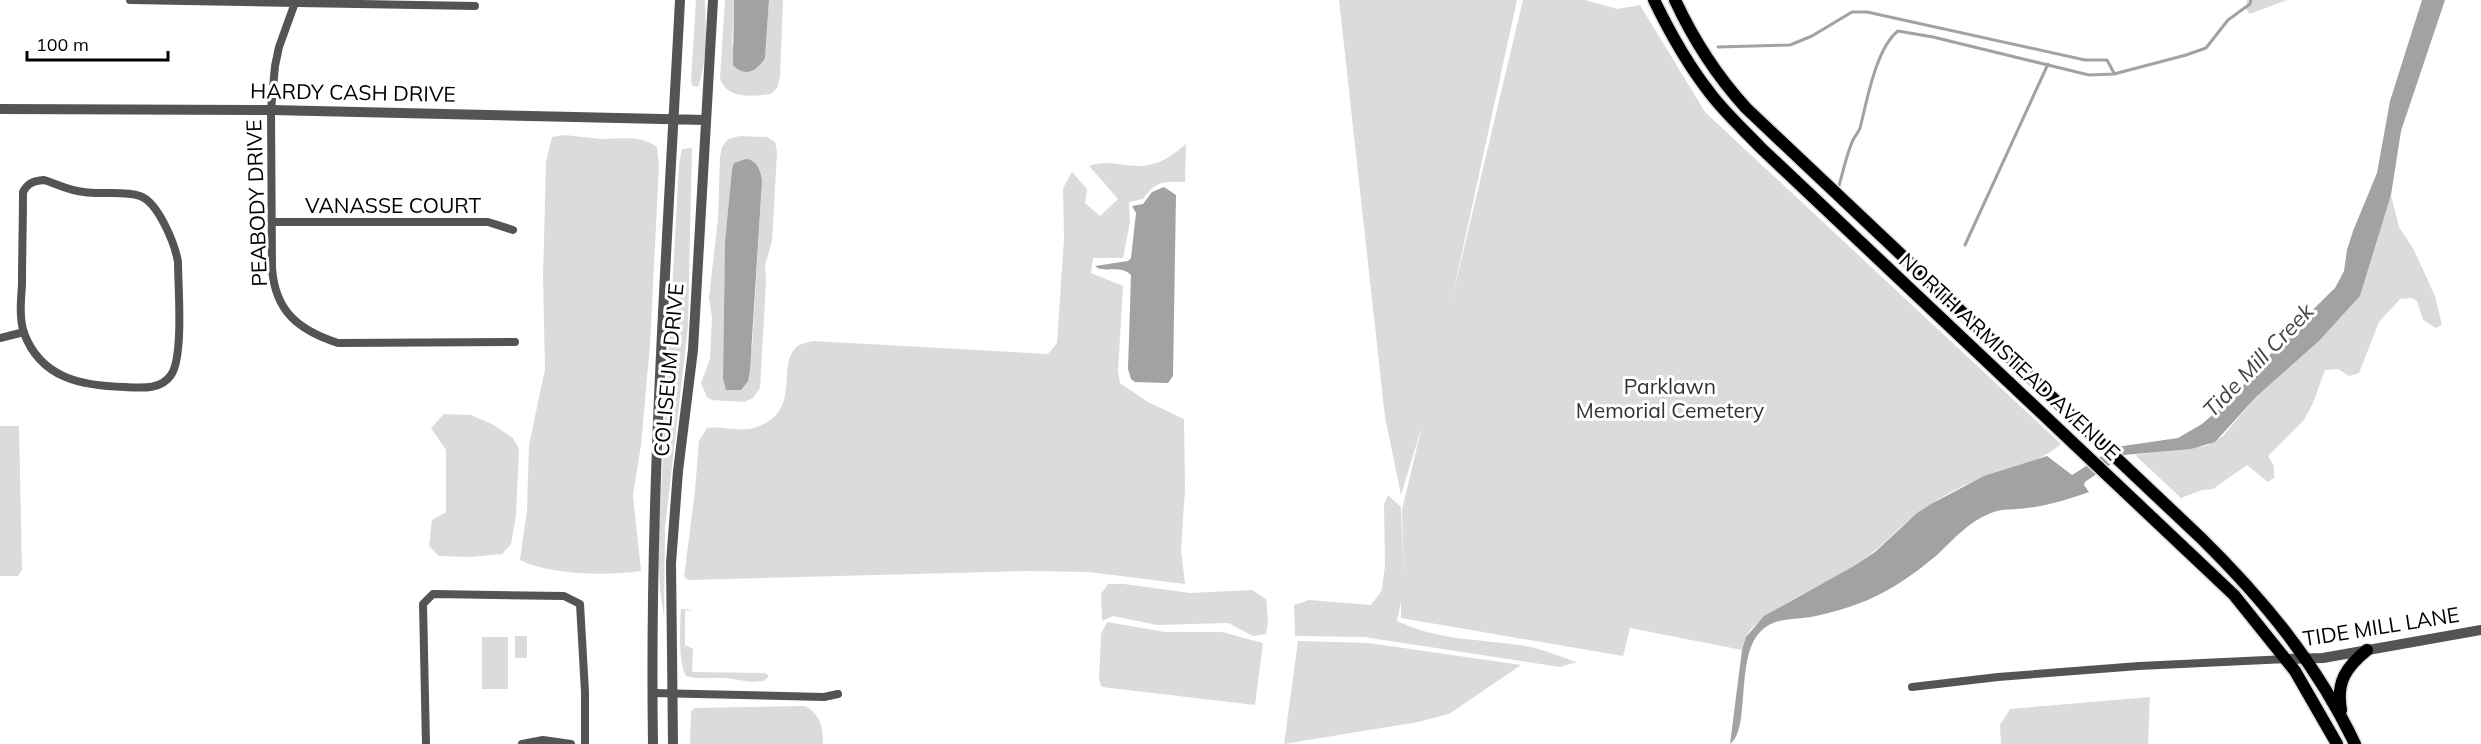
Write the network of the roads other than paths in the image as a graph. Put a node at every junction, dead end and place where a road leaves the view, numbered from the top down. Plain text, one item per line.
1 (130, 0) edge
2 (680, 0) edge
3 (712, 0) edge
4 (1654, 0) edge
5 (1675, 0) edge
6 (295, 1) edge
7 (475, 6) dead end
8 (0, 109) edge
9 (272, 110) junction
10 (674, 119) junction
11 (706, 120) junction
12 (271, 222) junction
13 (513, 230) dead end
14 (24, 332) junction
15 (0, 338) edge
16 (515, 342) dead end
17 (2481, 630) edge
18 (2367, 650) junction
19 (2287, 659) junction
20 (2307, 659) junction
21 (1912, 687) dead end
22 (653, 693) junction
23 (672, 694) junction
24 (838, 694) dead end
25 (2342, 717) junction
26 (426, 744) edge
27 (522, 744) edge
28 (571, 744) edge
29 (585, 744) edge
30 (653, 744) edge
31 (673, 744) edge
32 (2337, 744) edge
33 (2355, 744) edge

1 - 6 street
2 - 10 street, COLISEUM DRIVE
3 - 11 street, COLISEUM DRIVE
4 - 19 main road, NORTH ARMISTEAD AVENUE
5 - 20 main road, NORTH ARMISTEAD AVENUE
6 - 7 street
6 - 9 street, PEABODY DRIVE
8 - 9 street, HARDY CASH DRIVE
9 - 10 street, HARDY CASH DRIVE
9 - 12 street, PEABODY DRIVE
10 - 11 street, HARDY CASH DRIVE
10 - 22 street, COLISEUM DRIVE
11 - 23 street, COLISEUM DRIVE
12 - 13 street, VANASSE COURT
12 - 16 street, PEABODY DRIVE
14 - 14 street
14 - 15 street
17 - 18 street, TIDE MILL LANE
18 - 20 street, TIDE MILL LANE
18 - 25 main road
19 - 20 street, TIDE MILL LANE
19 - 21 street
19 - 32 main road, NORTH ARMISTEAD AVENUE
20 - 25 main road, NORTH ARMISTEAD AVENUE
22 - 23 street
22 - 30 street, COLISEUM DRIVE
23 - 24 street
23 - 31 street, COLISEUM DRIVE
25 - 33 main road, NORTH ARMISTEAD AVENUE
26 - 29 street
27 - 28 street

